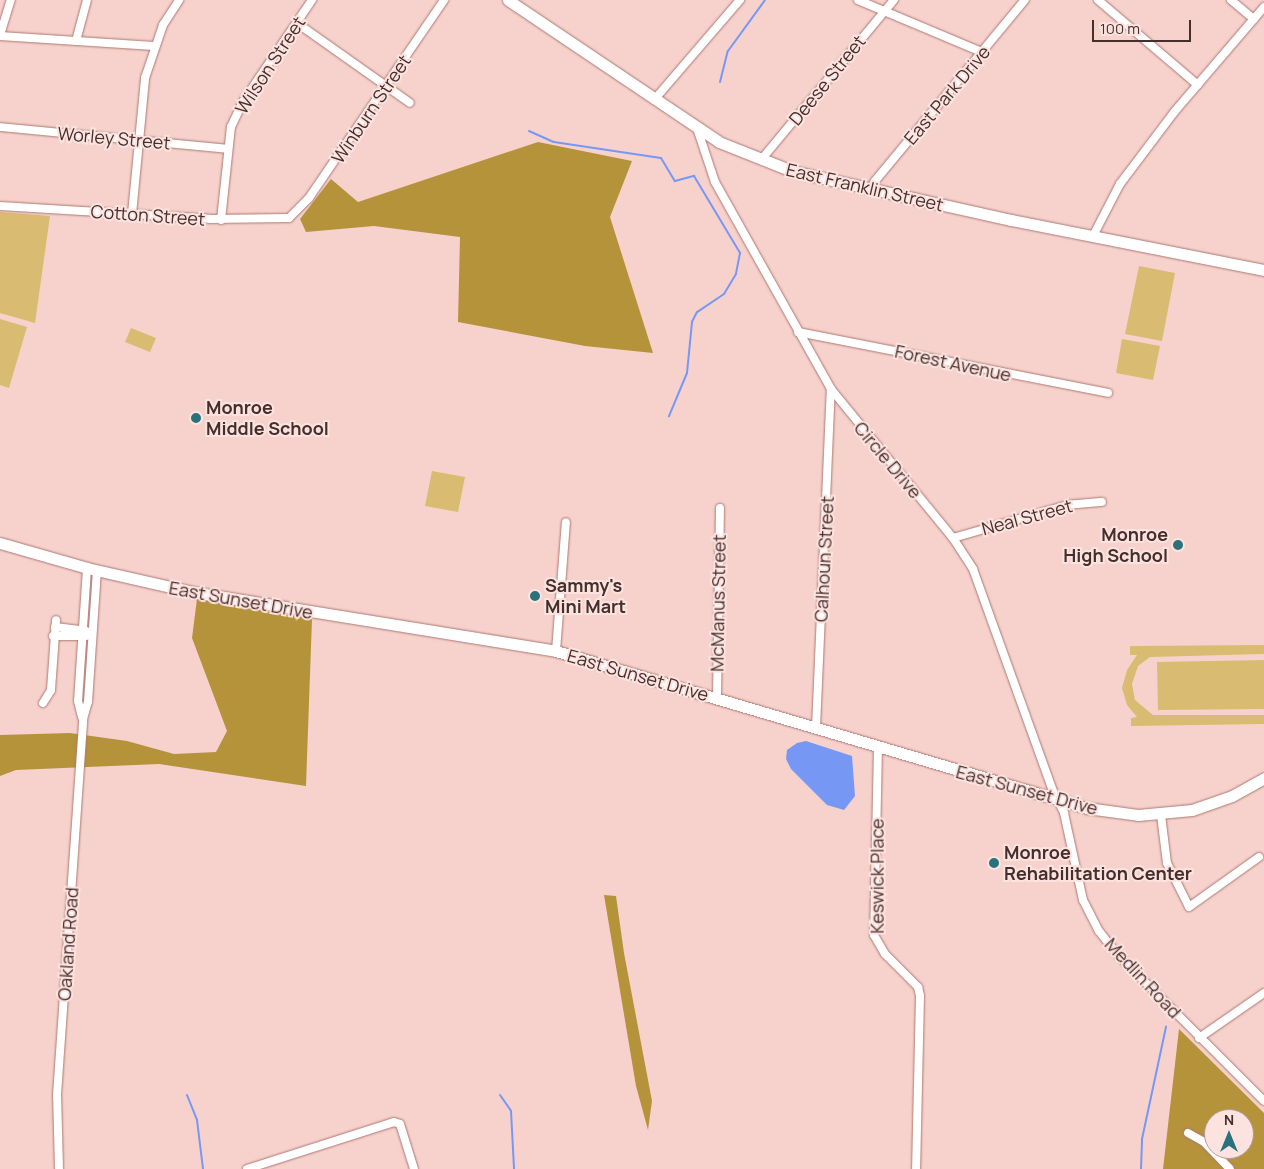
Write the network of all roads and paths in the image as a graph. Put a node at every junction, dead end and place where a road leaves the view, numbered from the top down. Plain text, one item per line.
1 (11, 0) edge
2 (87, 0) edge
3 (179, 0) edge
4 (312, 0) edge
5 (444, 0) edge
6 (508, 0) edge
7 (740, 0) edge
8 (858, 0) edge
9 (894, 0) edge
10 (1025, 0) edge
11 (1098, 0) edge
12 (1231, 0) edge
13 (1264, 7) edge
14 (883, 11) junction
15 (1254, 19) junction
16 (297, 23) junction
17 (0, 36) edge
18 (76, 41) junction
19 (154, 46) junction
20 (982, 52) junction
21 (1198, 85) junction
22 (387, 86) junction
23 (654, 100) junction
24 (410, 104) dead end
25 (0, 127) edge
26 (697, 128) junction
27 (140, 141) junction
28 (228, 149) junction
29 (761, 160) junction
30 (871, 190) junction
31 (0, 206) edge
32 (132, 214) junction
33 (295, 215) joint
34 (221, 220) junction
35 (1093, 236) junction
36 (1264, 270) edge
37 (798, 332) junction
38 (831, 389) junction
39 (1108, 393) dead end
40 (1102, 502) dead end
41 (720, 508) dead end
42 (566, 522) dead end
43 (952, 538) junction
44 (0, 543) edge
45 (92, 569) junction
46 (83, 629) junction
47 (92, 633) junction
48 (53, 636) junction
49 (82, 638) junction
50 (556, 652) junction
51 (717, 698) junction
52 (43, 703) dead end
53 (82, 719) junction
54 (816, 728) junction
55 (878, 747) junction
56 (1264, 778) edge
57 (1058, 801) junction
58 (1160, 815) junction
59 (1259, 857) dead end
60 (1264, 993) edge
61 (1199, 1038) junction
62 (1264, 1101) edge
63 (1188, 1133) dead end
64 (59, 1169) edge
65 (247, 1169) edge
66 (414, 1169) edge
67 (916, 1169) edge
68 (1230, 1169) edge

1 - 17 street
2 - 18 street
3 - 19 street
4 - 16 street, Wilson Street
5 - 22 street, Winburn Street
6 - 23 street, East Franklin Street
7 - 23 street
8 - 14 street
9 - 14 street, Deese Street
10 - 20 street, East Park Drive
11 - 21 street
12 - 15 street
13 - 15 street
14 - 20 street
14 - 29 street, Deese Street
15 - 21 street
16 - 22 street
16 - 28 street, Wilson Street
17 - 18 street
18 - 19 street
19 - 27 street
20 - 30 street, East Park Drive
21 - 35 street
22 - 24 street
22 - 33 street, Winburn Street
23 - 26 street, East Franklin Street
25 - 27 street, Worley Street
26 - 29 street, East Franklin Street
26 - 37 street, Circle Drive
27 - 28 street, Worley Street
27 - 32 street
28 - 34 street, Wilson Street
29 - 30 street, East Franklin Street
30 - 35 street, East Franklin Street
31 - 32 street, Cotton Street
32 - 34 street, Cotton Street
33 - 34 street, Cotton Street
35 - 36 street, East Franklin Street
37 - 38 street, Circle Drive
37 - 39 street, Forest Avenue
38 - 43 street, Circle Drive
38 - 54 street, Calhoun Street
40 - 43 street, Neal Street
41 - 51 street, McManus Street
42 - 50 street
43 - 57 street, Circle Drive
44 - 45 street, East Sunset Drive
45 - 46 street, Oakland Road
45 - 47 street, Oakland Road
45 - 50 street, East Sunset Drive
46 - 47 street
46 - 48 street
46 - 49 street, Oakland Road
47 - 49 street
47 - 53 street, Oakland Road
48 - 49 street
48 - 52 street
49 - 53 street, Oakland Road
50 - 51 street, East Sunset Drive
51 - 54 street, East Sunset Drive
53 - 64 street, Oakland Road
54 - 55 street, East Sunset Drive
55 - 57 street, East Sunset Drive
55 - 67 street, Keswick Place
56 - 58 street, East Sunset Drive
57 - 58 street, East Sunset Drive
57 - 61 street, Medlin Road
58 - 59 street
60 - 61 street
61 - 62 street, Medlin Road
63 - 68 street
65 - 66 street

